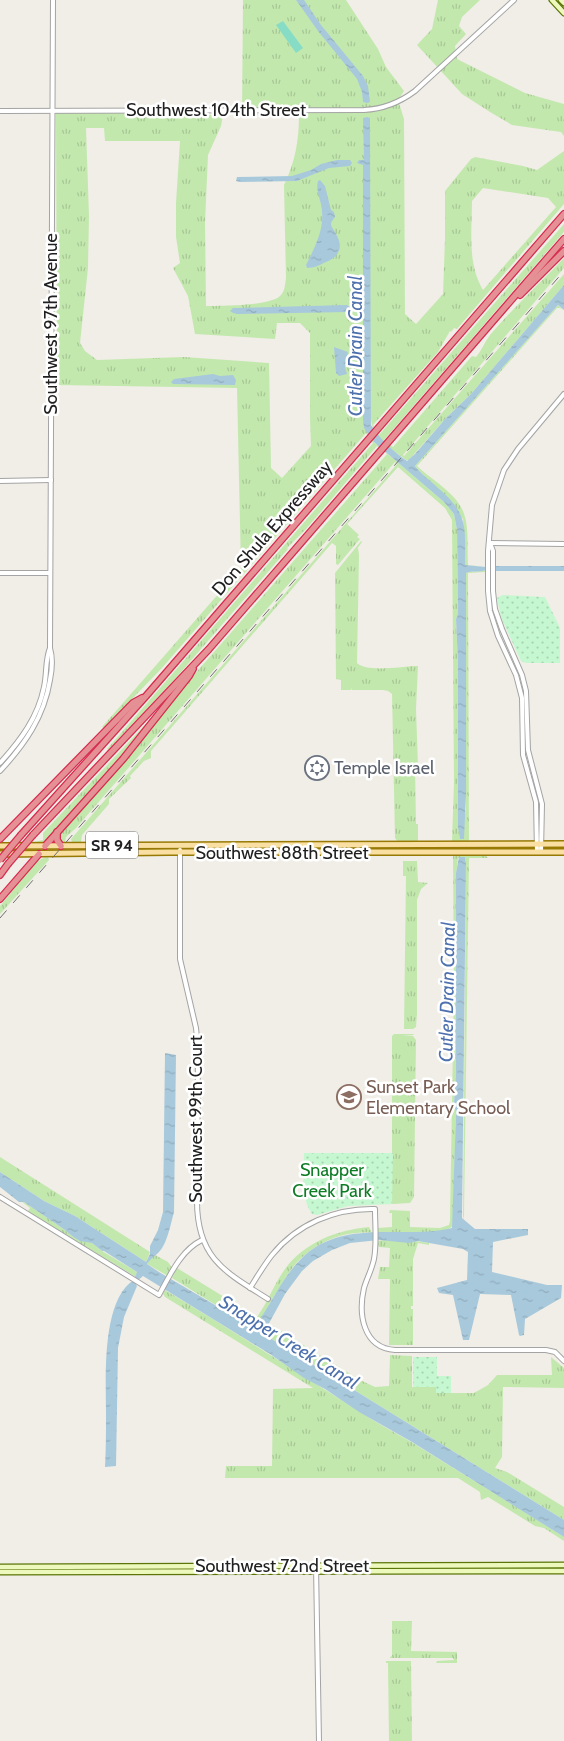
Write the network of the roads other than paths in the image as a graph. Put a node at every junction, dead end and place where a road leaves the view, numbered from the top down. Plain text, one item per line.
1 (53, 0) edge
2 (514, 0) edge
3 (552, 0) edge
4 (561, 0) edge
5 (564, 3) edge
6 (564, 13) edge
7 (0, 110) edge
8 (52, 110) junction
9 (564, 214) edge
10 (564, 239) edge
11 (564, 251) edge
12 (506, 306) junction
13 (564, 394) edge
14 (50, 480) junction
15 (0, 481) edge
16 (490, 544) junction
17 (564, 544) edge
18 (0, 573) edge
19 (50, 573) junction
20 (196, 663) junction
21 (146, 696) junction
22 (14, 751) junction
23 (0, 763) edge
24 (0, 771) edge
25 (58, 832) junction
26 (0, 839) edge
27 (540, 844) junction
28 (564, 844) edge
29 (180, 845) junction
30 (0, 846) edge
31 (45, 846) junction
32 (61, 846) junction
33 (105, 846) junction
34 (180, 852) junction
35 (539, 852) junction
36 (564, 852) edge
37 (99, 853) junction
38 (39, 854) junction
39 (0, 855) edge
40 (0, 875) edge
41 (0, 899) edge
42 (0, 1196) edge
43 (202, 1240) junction
44 (250, 1288) junction
45 (268, 1299) dead end
46 (564, 1361) edge
47 (405, 1565) junction
48 (564, 1565) edge
49 (0, 1566) edge
50 (317, 1568) junction
51 (451, 1568) junction
52 (541, 1568) junction
53 (24, 1569) junction
54 (395, 1571) junction
55 (564, 1571) edge
56 (0, 1572) edge
57 (319, 1741) edge

1 - 8 street, Southwest 97th Avenue
2 - 8 street, Southwest 104th Street
3 - 6 main road
4 - 5 main road
7 - 8 street, Southwest 104th Street
8 - 14 street, Southwest 97th Avenue
9 - 21 highway, Don Shula Expressway
10 - 12 highway, Don Shula Expressway
11 - 12 highway
12 - 20 highway, Don Shula Expressway
13 - 16 street
14 - 15 street
14 - 19 street, Southwest 97th Avenue
16 - 17 street
16 - 27 street
18 - 19 street
19 - 22 street, Southwest 97th Avenue
20 - 25 highway
20 - 40 highway, Don Shula Expressway, bridge
21 - 26 highway
21 - 39 highway, Don Shula Expressway, bridge
22 - 23 street, Southwest 97th Avenue
22 - 24 street, Southwest 97th Avenue
25 - 31 highway
25 - 32 highway
27 - 28 main road, Southwest 88th Street / SR 94
27 - 29 main road, Southwest 88th Street / SR 94
27 - 35 street
29 - 33 main road, Southwest 88th Street / SR 94
29 - 34 street, Southwest 99th Court
30 - 31 main road, Southwest 88th Street / SR 94
31 - 32 main road, Southwest 88th Street / SR 94
31 - 38 main road
32 - 33 main road, Southwest 88th Street / SR 94
33 - 37 main road
34 - 35 main road, Southwest 88th Street / SR 94
34 - 37 main road, Southwest 88th Street / SR 94
34 - 43 street, Southwest 99th Court
35 - 36 main road, Southwest 88th Street / SR 94
37 - 38 main road, Southwest 88th Street / SR 94
38 - 39 main road, Southwest 88th Street / SR 94
38 - 41 highway
42 - 43 street
43 - 44 street
44 - 45 street
44 - 46 street
47 - 50 main road, Southwest 72nd Street
47 - 51 main road, Southwest 72nd Street
47 - 54 main road
48 - 52 main road, Southwest 72nd Street
49 - 53 main road, Southwest 72nd Street
50 - 53 main road, Southwest 72nd Street
50 - 54 main road, Southwest 72nd Street
50 - 57 street
51 - 52 main road, Southwest 72nd Street
51 - 54 main road, Southwest 72nd Street
52 - 55 main road, Southwest 72nd Street
53 - 56 main road, Southwest 72nd Street

